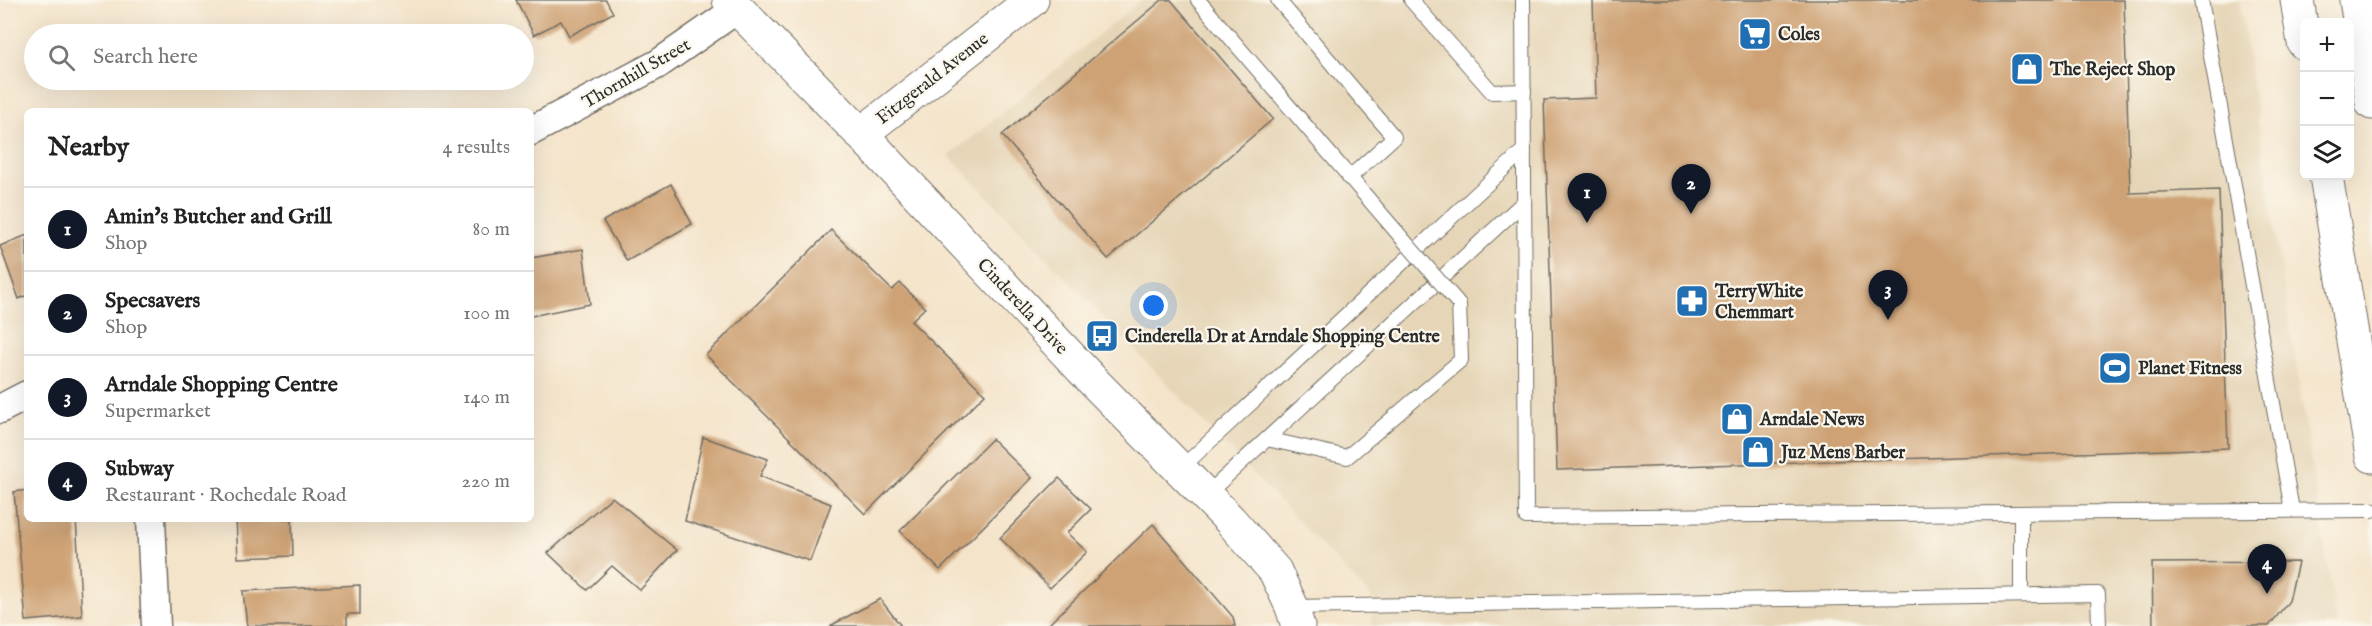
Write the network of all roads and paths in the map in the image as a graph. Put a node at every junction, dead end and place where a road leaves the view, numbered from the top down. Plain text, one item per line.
1 (1032, 0) edge
2 (1198, 0) edge
3 (1278, 0) edge
4 (1411, 0) edge
5 (1524, 0) edge
6 (2201, 0) edge
7 (2297, 0) edge
8 (2356, 0) edge
9 (733, 4) edge
10 (2300, 18) edge
11 (1524, 91) junction
12 (2372, 103) edge
13 (534, 129) edge
14 (861, 134) junction
15 (1524, 150) junction
16 (1350, 178) junction
17 (2327, 180) edge
18 (1524, 202) junction
19 (24, 397) edge
20 (0, 409) edge
21 (1267, 439) junction
22 (2372, 456) edge
23 (1180, 469) junction
24 (1206, 495) junction
25 (2292, 510) junction
26 (2372, 510) edge
27 (2021, 513) junction
28 (151, 522) edge
29 (2021, 595) junction
30 (1295, 616) edge
31 (156, 626) edge
32 (2099, 626) edge

1 - 14 street, Fitzgerald Avenue
2 - 16 lane
3 - 16 lane
4 - 11 lane
5 - 11 lane
6 - 25 lane
7 - 10 street
8 - 12 street
9 - 13 street, Thornhill Street
9 - 14 street, Cinderella Drive
11 - 15 lane
14 - 23 street, Cinderella Drive
15 - 18 lane
15 - 23 lane
16 - 21 lane, bridge
17 - 22 street
18 - 21 lane
18 - 27 lane
19 - 20 street
21 - 24 lane
23 - 24 street, Cinderella Drive
24 - 30 street, Cinderella Drive
25 - 26 lane
25 - 27 lane
27 - 29 lane
28 - 31 street
29 - 30 lane
29 - 32 lane

